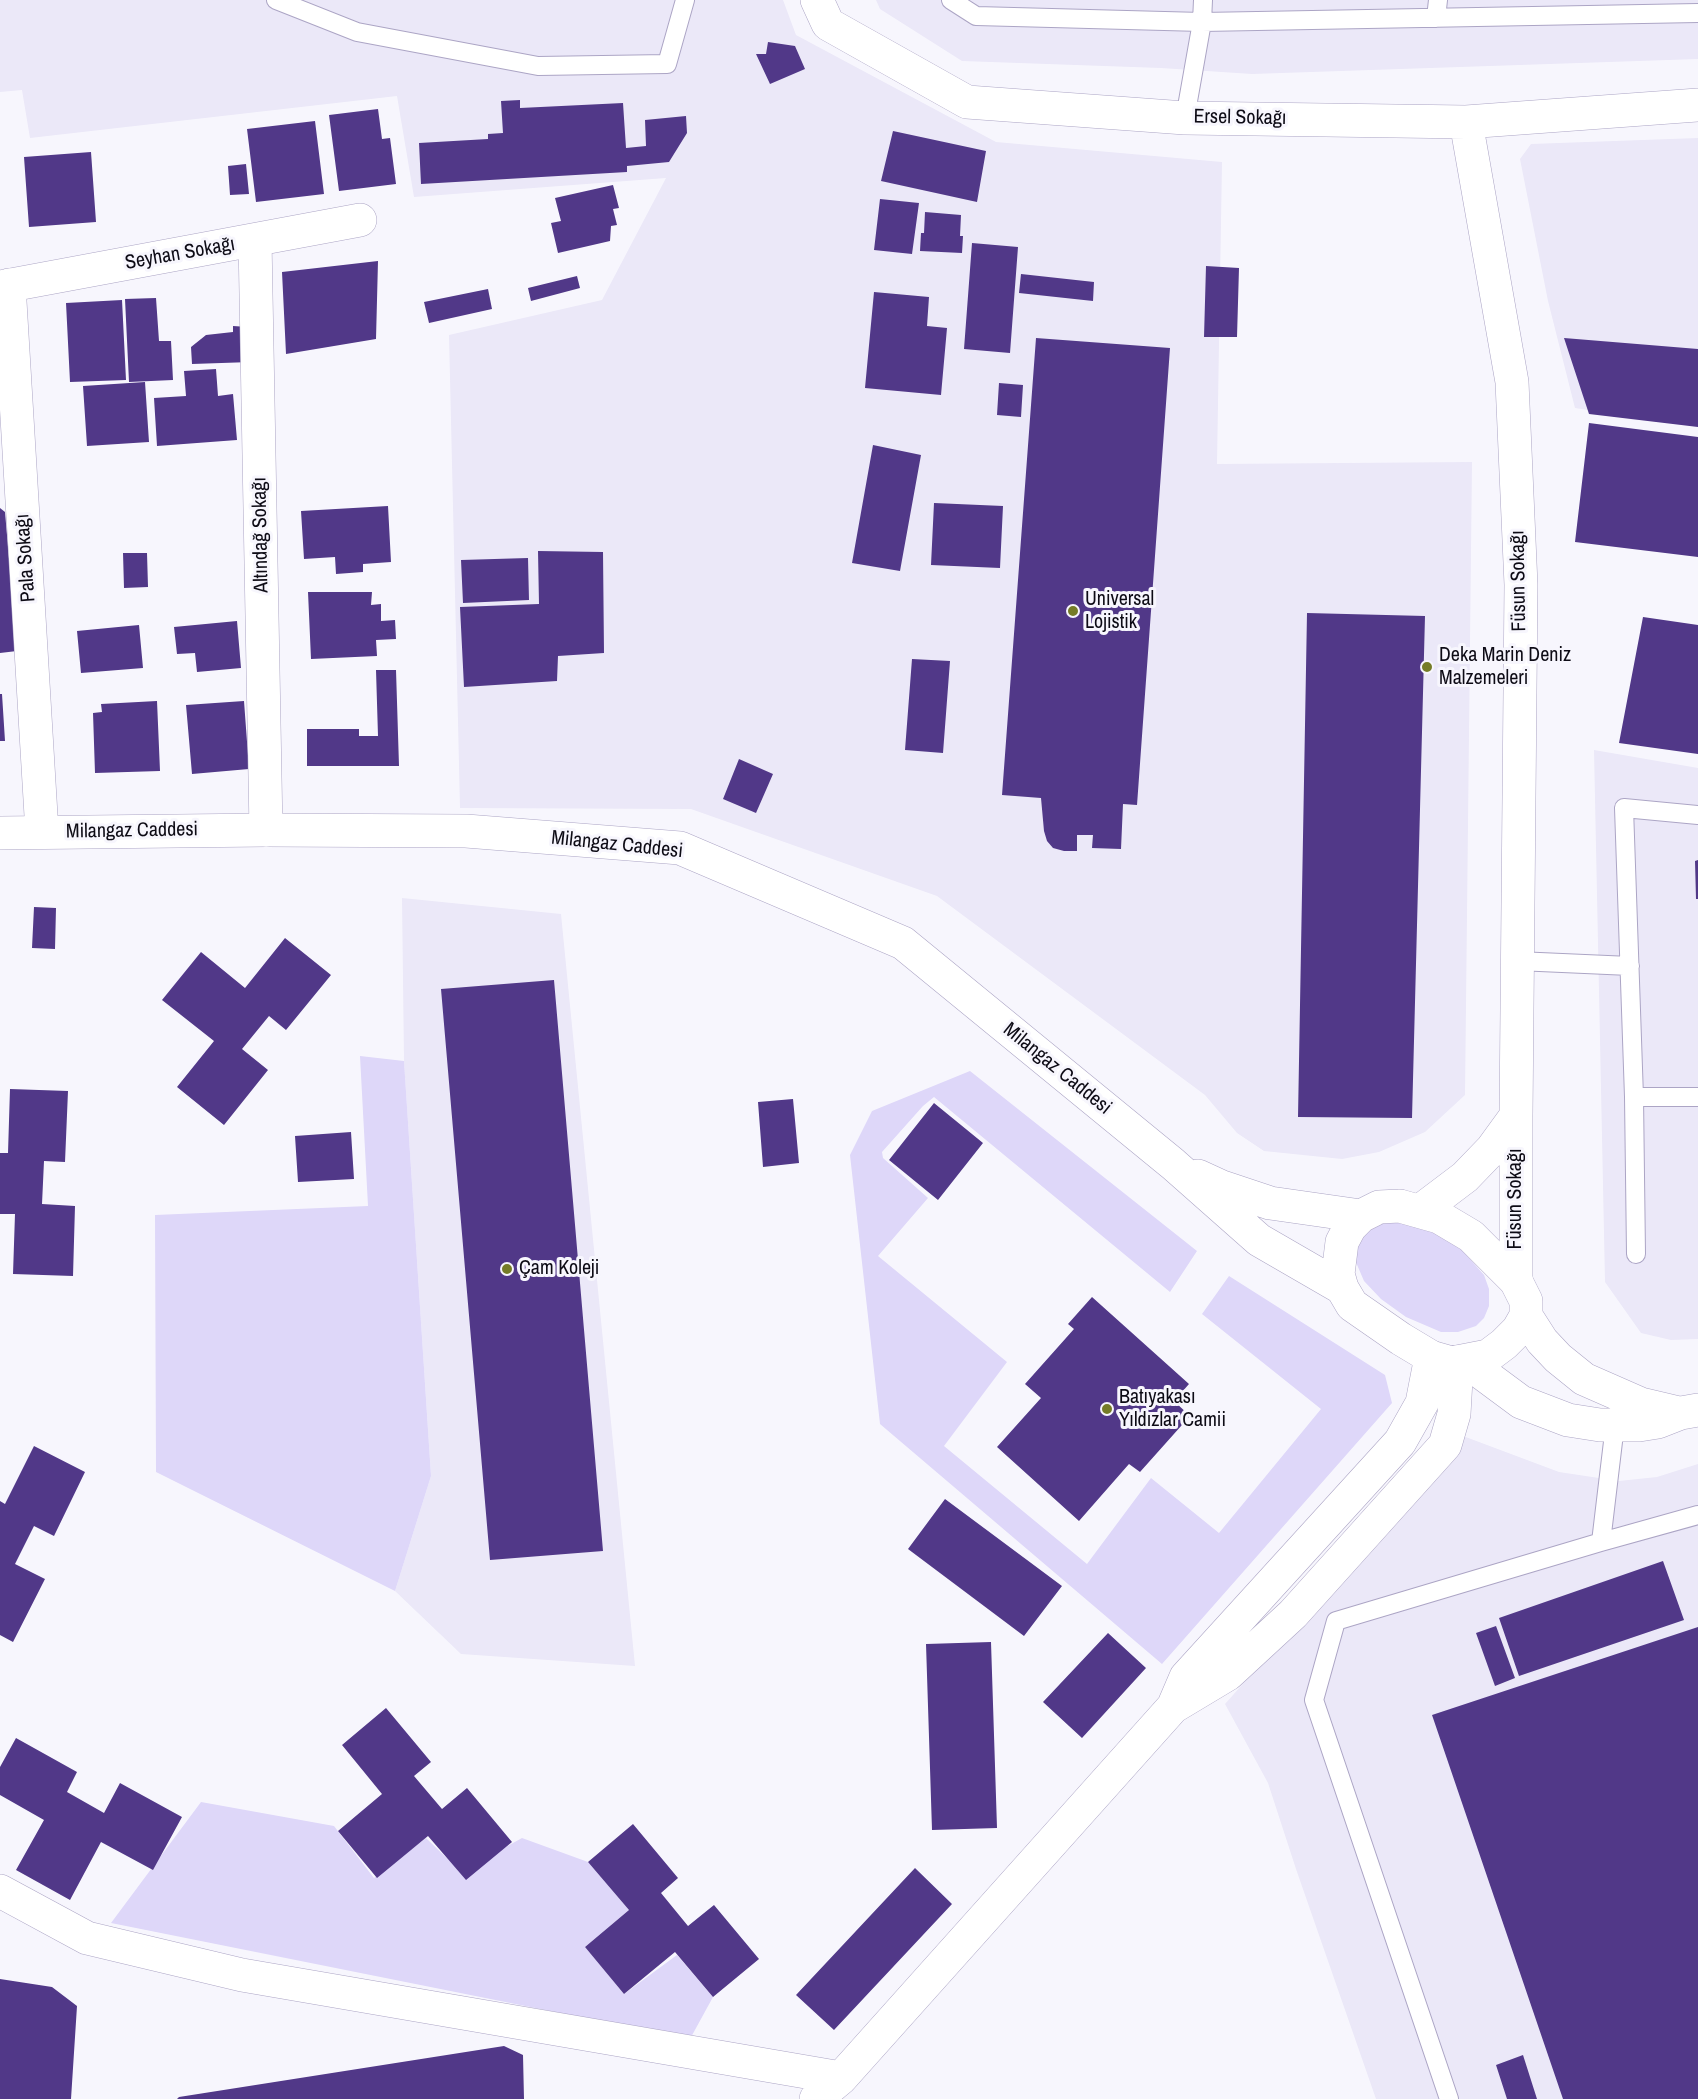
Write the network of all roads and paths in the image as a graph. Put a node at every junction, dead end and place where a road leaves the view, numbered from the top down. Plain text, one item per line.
1 (276, 0) edge
2 (685, 0) edge
3 (817, 0) edge
4 (951, 0) edge
5 (1203, 0) edge
6 (1663, 7) edge
7 (1437, 9) edge
8 (1698, 13) edge
9 (1202, 22) junction
10 (1698, 105) edge
11 (1185, 117) junction
12 (1466, 122) junction
13 (360, 220) dead end
14 (255, 240) junction
15 (4, 286) edge
16 (1698, 815) edge
17 (266, 830) junction
18 (42, 832) junction
19 (0, 833) edge
20 (1517, 961) junction
21 (1630, 966) junction
22 (1634, 1097) junction
23 (1698, 1097) edge
24 (1516, 1116) junction
25 (1173, 1164) junction
26 (1420, 1210) junction
27 (1361, 1216) junction
28 (1636, 1254) dead end
29 (1516, 1281) junction
30 (1342, 1288) junction
31 (1526, 1316) junction
32 (1452, 1360) junction
33 (1689, 1412) edge
34 (1615, 1425) junction
35 (1698, 1515) edge
36 (1600, 1542) junction
37 (0, 1891) edge
38 (841, 2078) junction
39 (816, 2099) edge
40 (1449, 2099) edge

1 - 2 lane
3 - 11 street, Ersel Sokağı
4 - 9 lane
5 - 9 lane
6 - 7 lane
6 - 8 lane
7 - 9 lane
9 - 11 lane
10 - 12 street, Ersel Sokağı
11 - 12 street, Ersel Sokağı
12 - 20 street, Füsun Sokağı
13 - 14 street, Seyhan Sokağı
14 - 15 street, Seyhan Sokağı
14 - 17 street, Altındağ Sokağı
15 - 18 street, Pala Sokağı
16 - 21 lane
17 - 18 street, Milangaz Caddesi
17 - 25 street, Milangaz Caddesi
18 - 19 street, Milangaz Caddesi
20 - 21 lane
20 - 24 street, Füsun Sokağı
21 - 22 lane
22 - 23 lane
22 - 28 lane
24 - 26 street, Füsun Sokağı
24 - 29 street, Füsun Sokağı
25 - 27 street, Milangaz Caddesi
25 - 30 street, Milangaz Caddesi
26 - 27 street
26 - 29 street
27 - 30 street
29 - 31 street
30 - 32 street
31 - 32 street
31 - 33 street
32 - 34 street
32 - 38 street
33 - 34 street
34 - 36 lane
35 - 36 lane
36 - 40 lane
37 - 38 street
38 - 39 street

